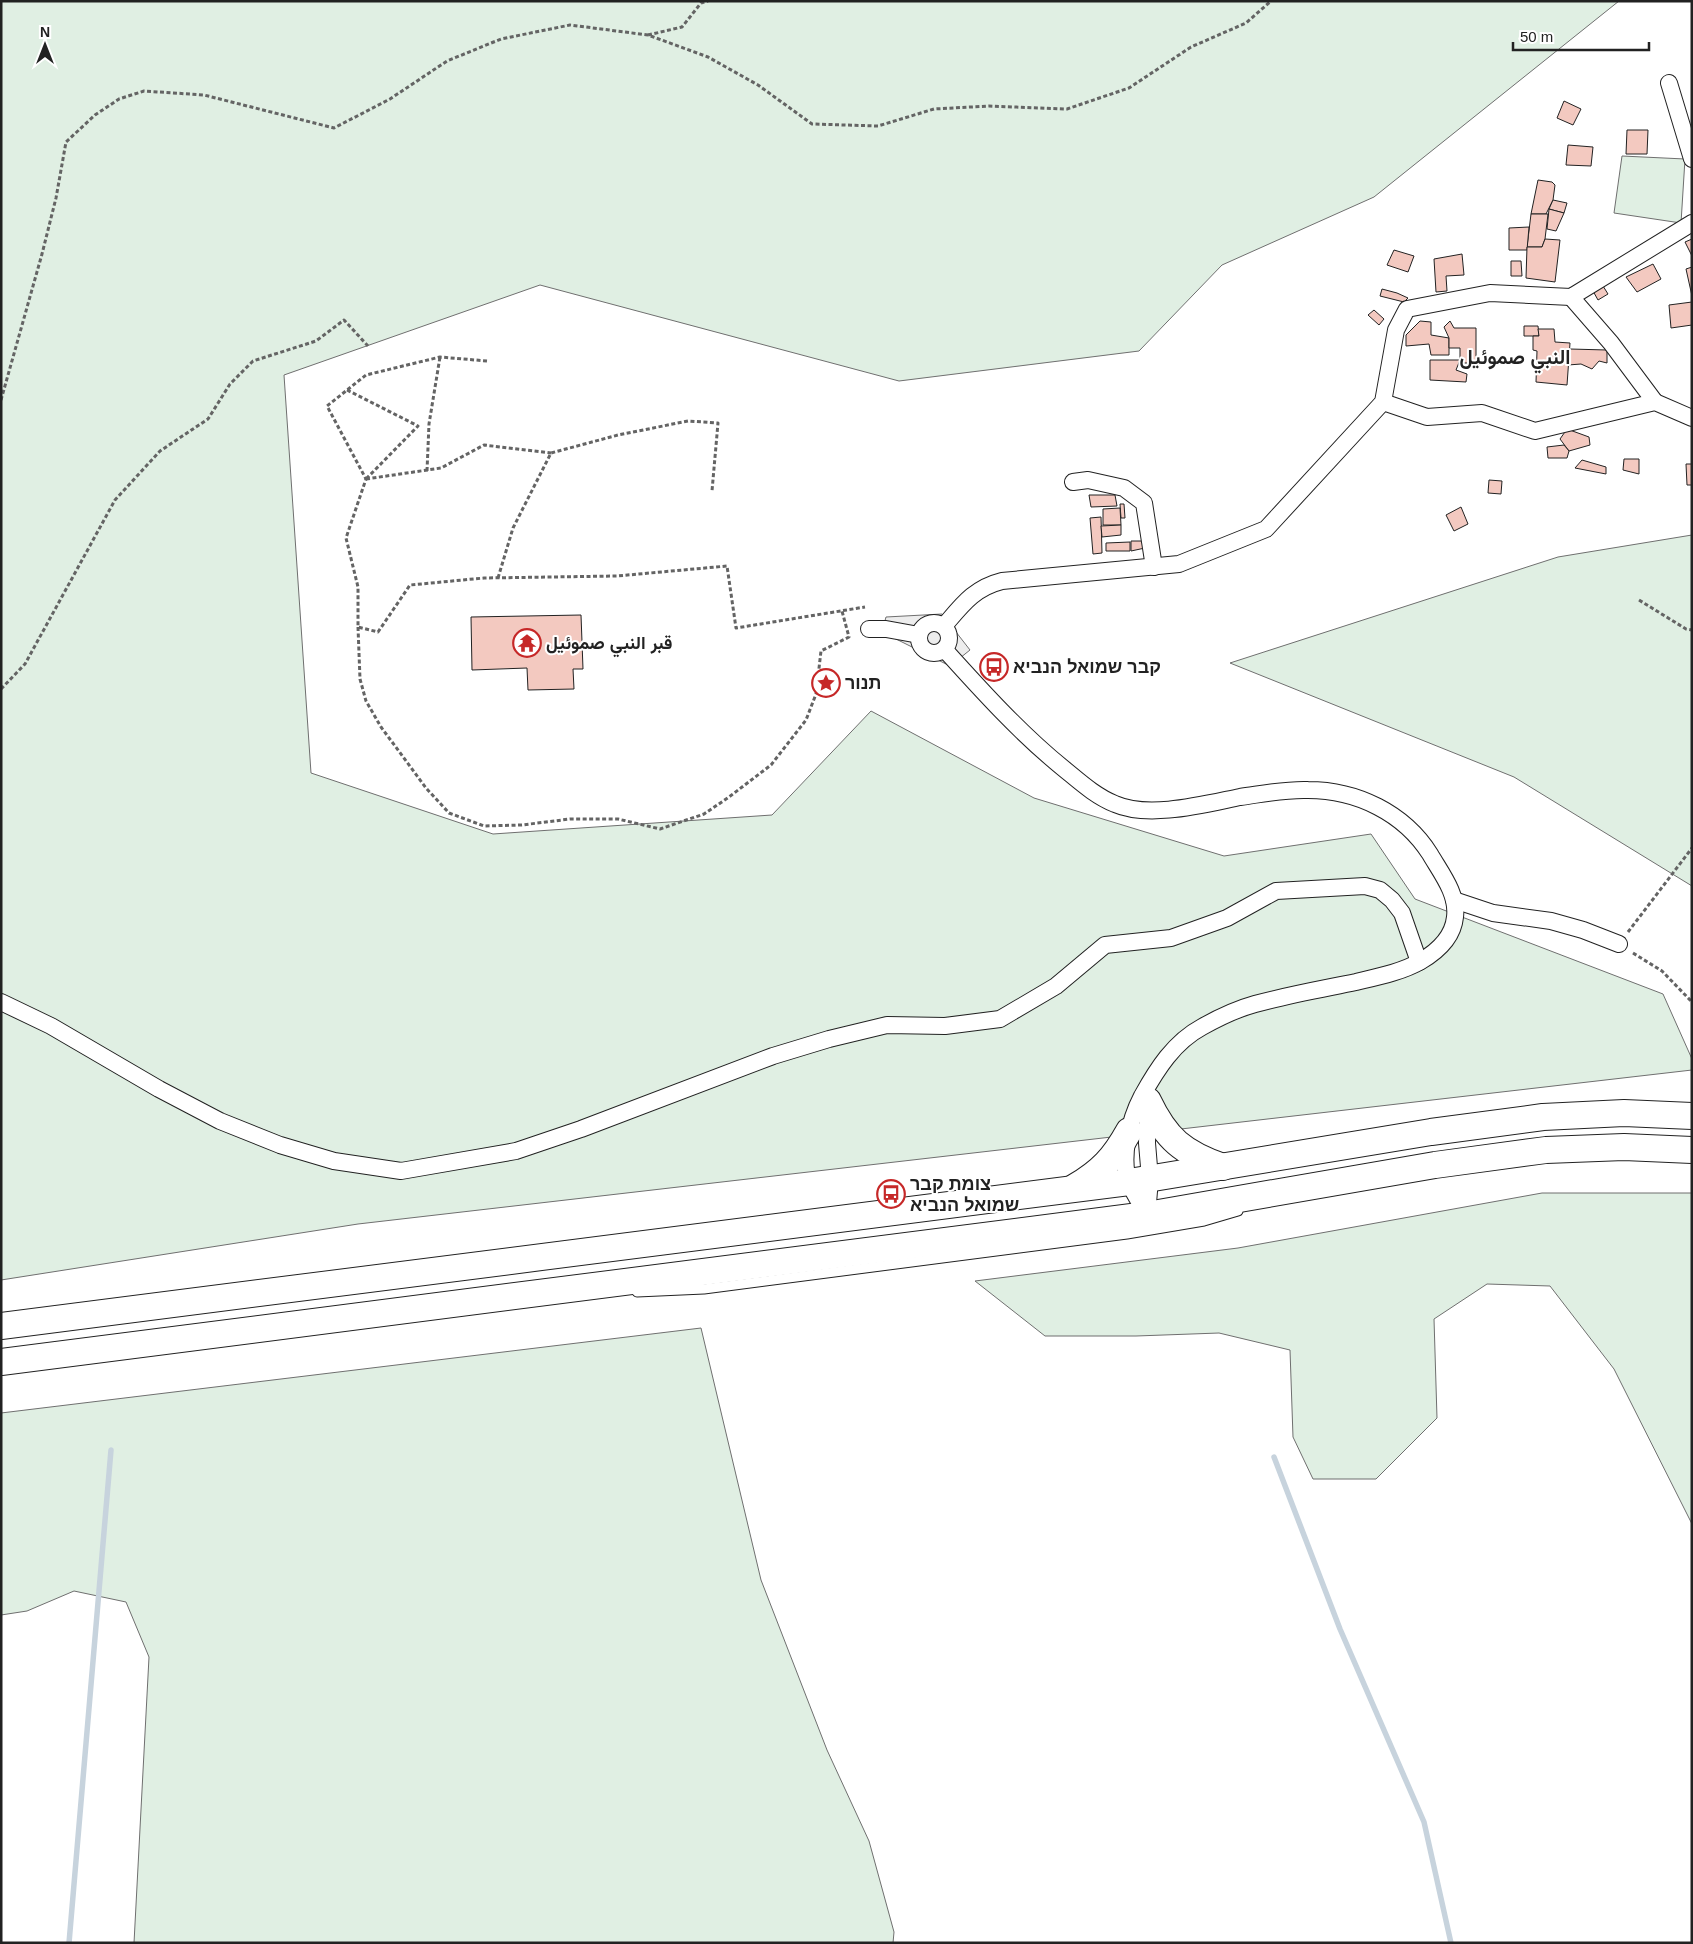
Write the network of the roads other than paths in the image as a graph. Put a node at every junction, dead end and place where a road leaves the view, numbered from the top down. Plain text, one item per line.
1 (1669, 83) dead end
2 (1692, 159) edge
3 (1692, 223) edge
4 (1571, 298) junction
5 (1383, 402) junction
6 (1656, 402) junction
7 (1692, 418) edge
8 (1073, 482) dead end
9 (1154, 567) junction
10 (944, 626) junction
11 (869, 629) dead end
12 (919, 635) junction
13 (945, 650) junction
14 (1454, 900) junction
15 (1619, 944) road end
16 (1419, 962) junction
17 (1, 1002) edge
18 (1150, 1090) junction
19 (1692, 1116) edge
20 (1129, 1131) junction
21 (1692, 1150) edge
22 (1223, 1167) junction
23 (1140, 1180) junction
24 (1299, 1188) junction
25 (1071, 1190) junction
26 (1146, 1215) junction
27 (552, 1292) junction
28 (1, 1326) edge
29 (1, 1362) edge

1 - 2 street
3 - 4 street
4 - 5 street
4 - 6 street
5 - 6 street
5 - 9 street
6 - 7 street
8 - 9 street
9 - 10 street
10 - 12 street
10 - 13 street
11 - 12 street
12 - 13 street
13 - 14 street
14 - 15 street
14 - 16 street
16 - 17 street
16 - 18 street
18 - 20 street
18 - 22 main road
18 - 23 street
19 - 22 main road
20 - 23 street
20 - 25 main road
21 - 24 main road
22 - 23 main road
23 - 25 main road
23 - 26 street
24 - 26 main road
24 - 27 lane
25 - 28 main road
26 - 27 main road
27 - 29 main road

